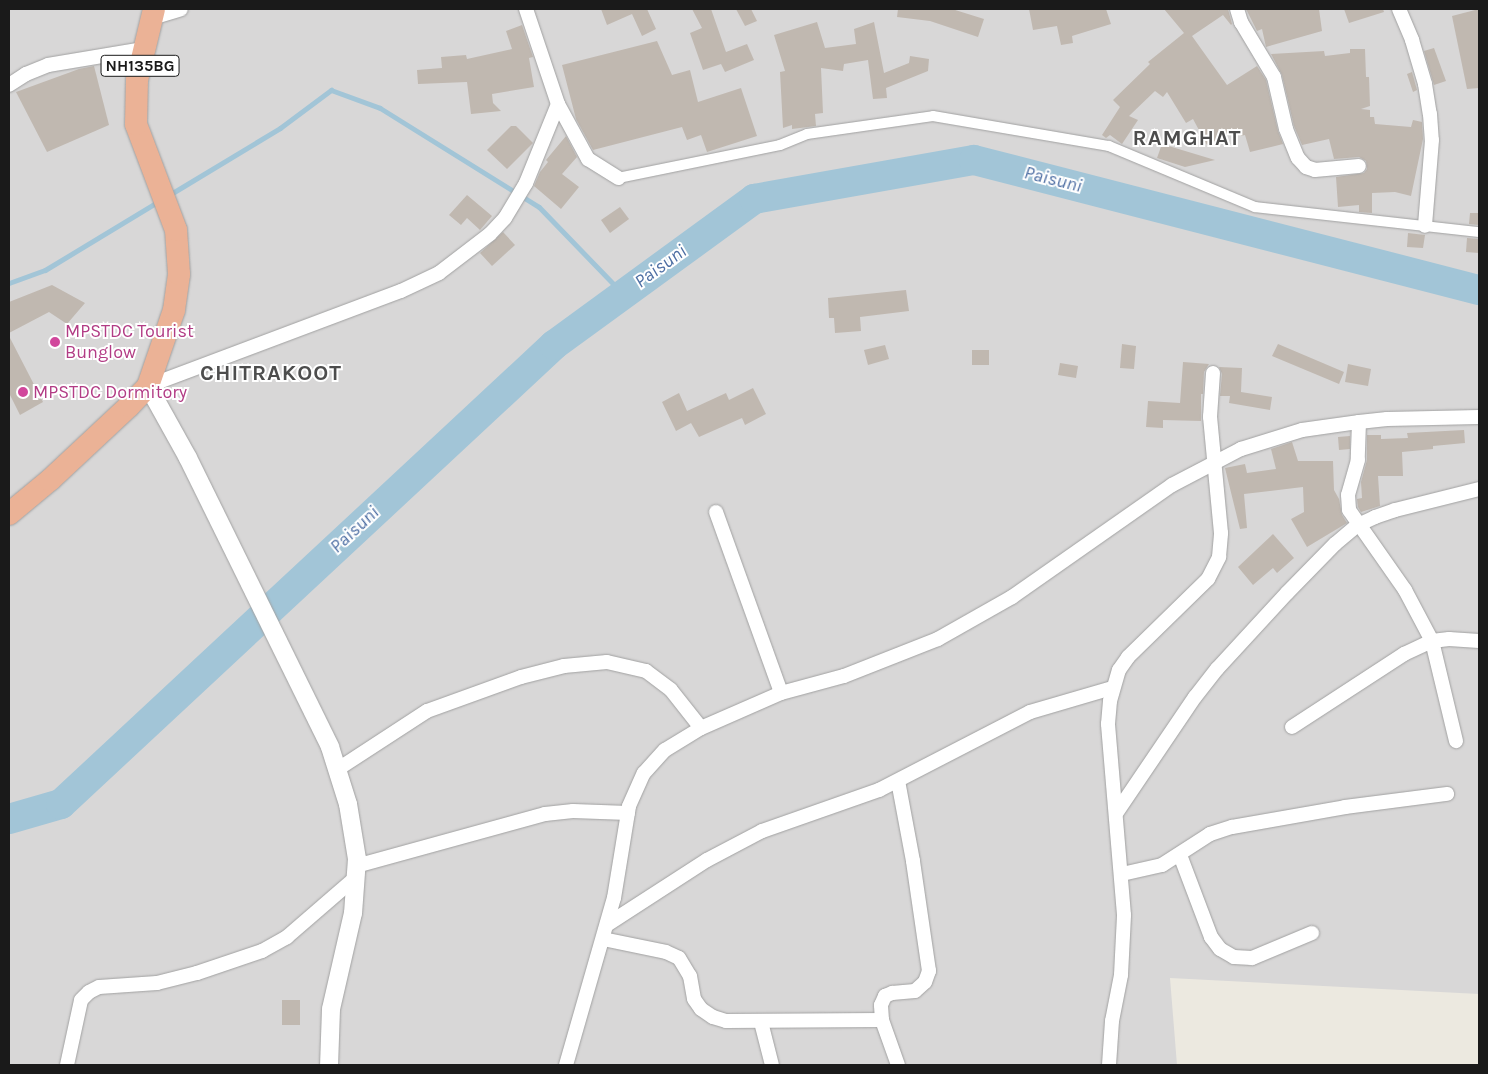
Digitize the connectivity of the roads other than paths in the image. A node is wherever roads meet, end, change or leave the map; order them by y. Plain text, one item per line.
1 (181, 9) edge
2 (526, 9) edge
3 (1237, 9) edge
4 (1399, 9) edge
5 (153, 13) edge
6 (144, 49) junction
7 (9, 85) edge
8 (558, 104) junction
9 (1359, 166) dead end
10 (618, 178) joint
11 (1426, 226) junction
12 (1479, 232) edge
13 (1213, 373) dead end
14 (148, 386) junction
15 (1479, 418) edge
16 (1359, 422) junction
17 (1215, 461) junction
18 (1479, 490) edge
19 (716, 512) dead end
20 (9, 514) edge
21 (1358, 525) junction
22 (1432, 641) junction
23 (1479, 641) edge
24 (1112, 688) junction
25 (782, 693) junction
26 (1292, 727) dead end
27 (701, 728) junction
28 (1456, 741) dead end
29 (338, 769) junction
30 (898, 781) junction
31 (1447, 794) dead end
32 (1117, 812) junction
33 (628, 813) junction
34 (1180, 855) junction
35 (356, 872) junction
36 (1122, 874) junction
37 (608, 924) junction
38 (1312, 933) dead end
39 (603, 939) junction
40 (882, 1020) junction
41 (761, 1022) junction
42 (67, 1065) edge
43 (328, 1065) edge
44 (566, 1065) edge
45 (772, 1065) edge
46 (898, 1065) edge
47 (1109, 1065) edge

1 - 5 street
2 - 8 street
3 - 9 street
4 - 11 street
5 - 6 highway, NH135BG
6 - 7 street
6 - 14 highway, NH135BG
8 - 10 street
8 - 14 street
10 - 11 street
11 - 12 street
13 - 17 street
14 - 20 highway, NH135BG
14 - 29 street
15 - 16 street
16 - 17 street
16 - 21 street
17 - 24 street
17 - 25 street
18 - 21 street
19 - 25 street
21 - 22 street
21 - 32 street
22 - 23 street
22 - 26 street
22 - 28 street
24 - 30 street
24 - 32 street
25 - 27 street
27 - 29 street
27 - 33 street
29 - 35 street
30 - 37 street
30 - 40 street
31 - 34 street
32 - 36 street
33 - 35 street
33 - 37 street
34 - 36 street
34 - 38 street
35 - 42 street
35 - 43 street
36 - 47 street
37 - 39 street
39 - 41 street
39 - 44 street
40 - 41 street
40 - 46 street
41 - 45 street

